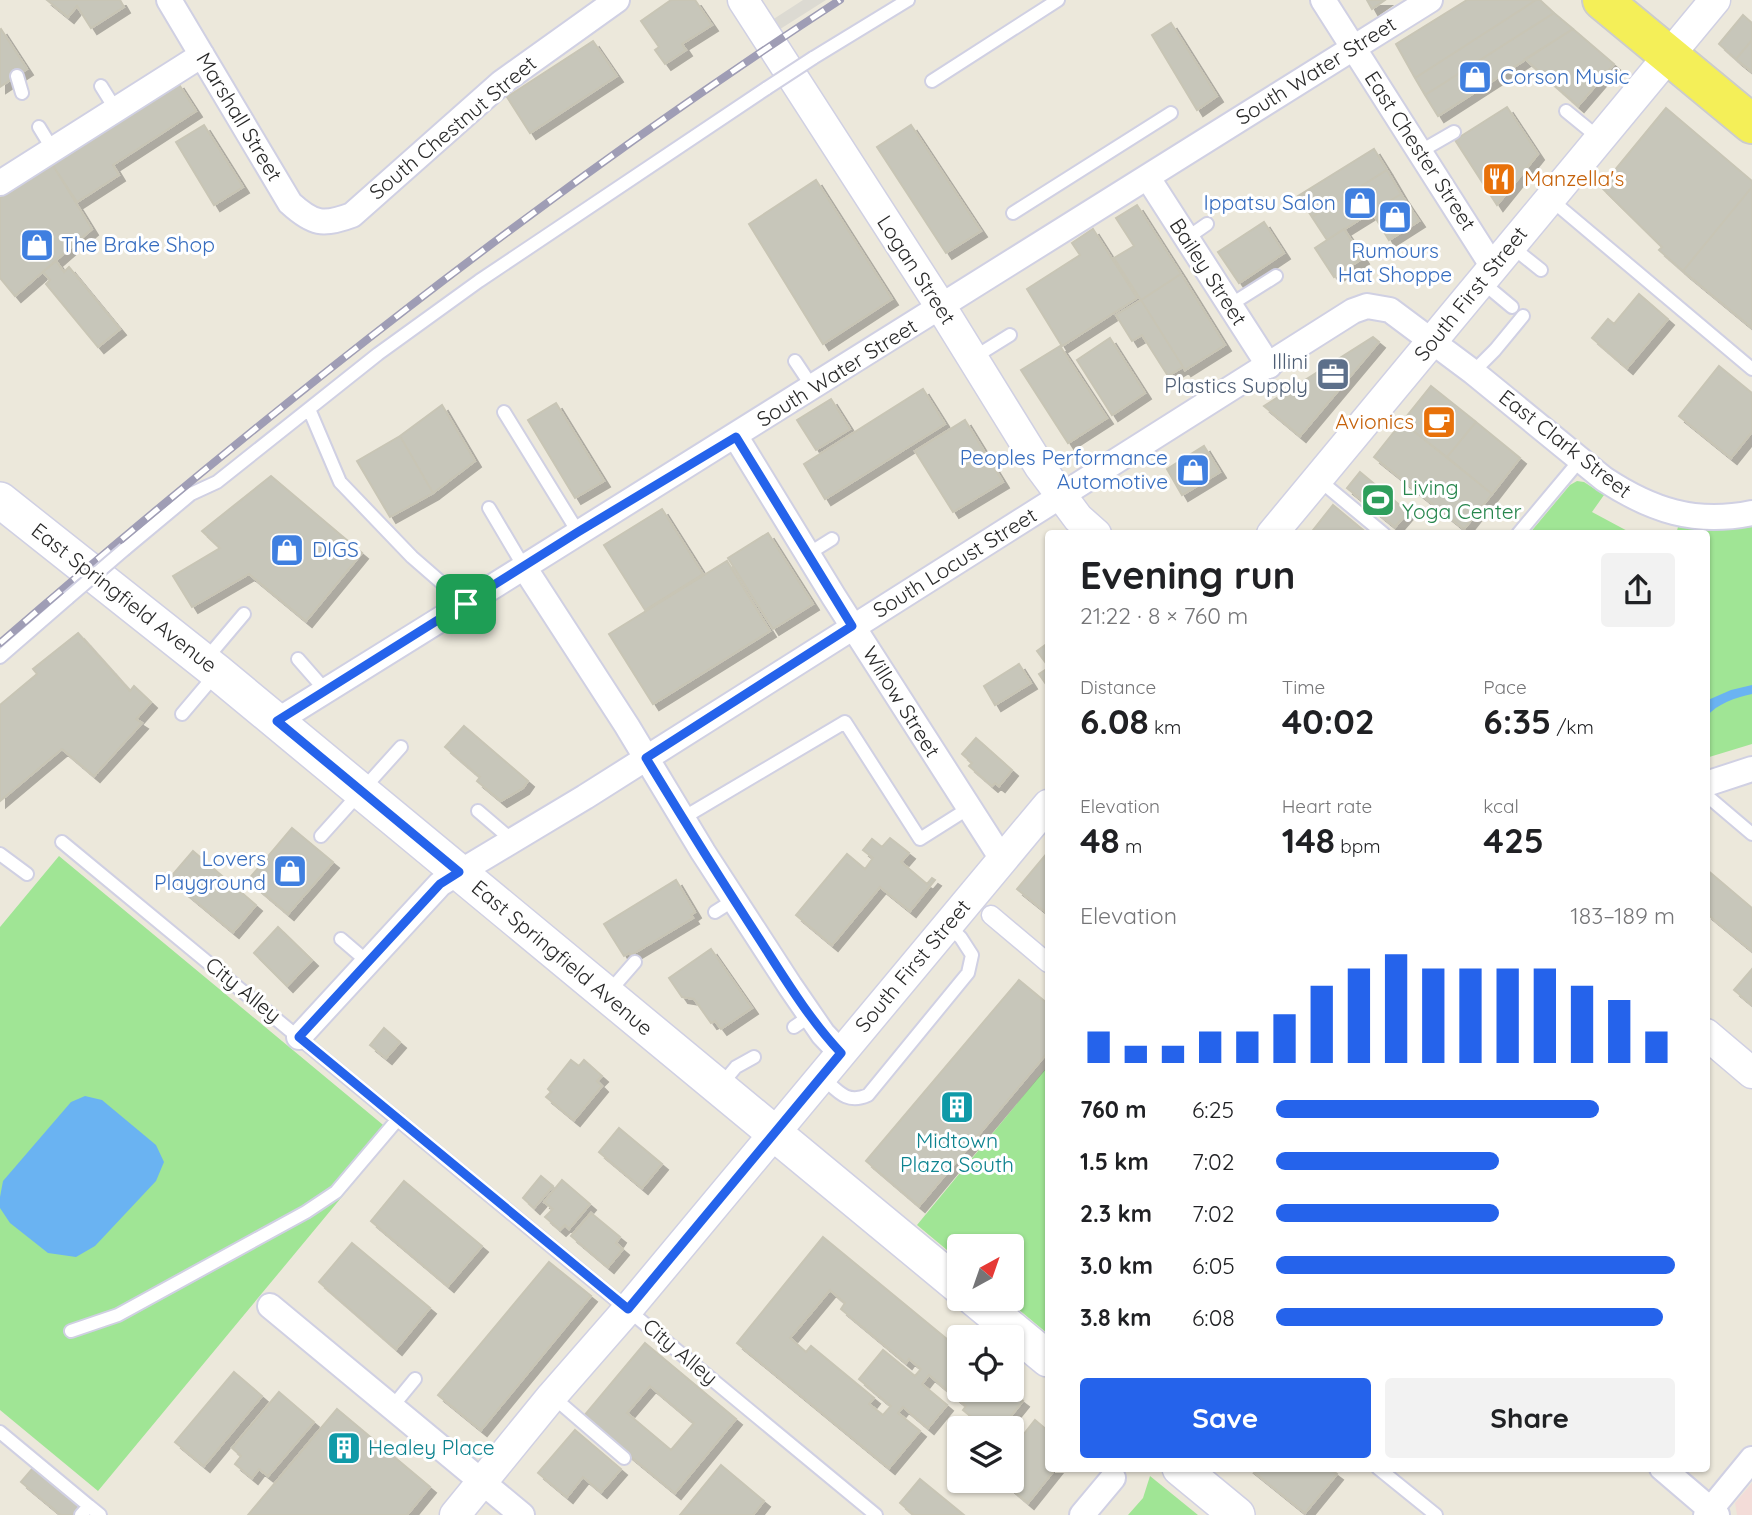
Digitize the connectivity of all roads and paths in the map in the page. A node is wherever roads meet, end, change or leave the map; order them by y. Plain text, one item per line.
1 (169, 0) edge
2 (617, 0) edge
3 (743, 0) edge
4 (908, 0) edge
5 (1058, 0) edge
6 (1323, 0) edge
7 (1430, 0) edge
8 (1602, 0) edge
9 (1715, 0) edge
10 (1354, 47) junction
11 (1669, 54) junction
12 (202, 55) junction
13 (17, 76) dead end
14 (932, 81) dead end
15 (101, 86) dead end
16 (22, 93) dead end
17 (116, 110) junction
18 (1566, 111) dead end
19 (1171, 113) dead end
20 (1752, 124) edge
21 (39, 127) dead end
22 (1454, 132) dead end
23 (1599, 138) junction
24 (53, 150) junction
25 (1421, 151) junction
26 (1148, 178) junction
27 (0, 183) edge
28 (1549, 198) junction
29 (1013, 213) dead end
30 (321, 223) joint
31 (1208, 224) dead end
32 (1187, 238) junction
33 (1495, 265) junction
34 (1541, 270) dead end
35 (1276, 276) dead end
36 (1230, 305) junction
37 (941, 307) junction
38 (1512, 307) dead end
39 (1523, 316) dead end
40 (1010, 335) dead end
41 (1433, 341) junction
42 (973, 358) junction
43 (795, 361) dead end
44 (1269, 366) junction
45 (1752, 369) edge
46 (1473, 372) junction
47 (813, 388) junction
48 (309, 409) junction
49 (504, 412) dead end
50 (736, 437) junction
51 (1580, 460) junction
52 (1318, 480) junction
53 (1062, 497) junction
54 (0, 500) edge
55 (489, 508) dead end
56 (1752, 513) edge
57 (1091, 530) edge
58 (1275, 530) edge
59 (1379, 530) edge
60 (1521, 530) edge
61 (578, 532) junction
62 (832, 539) dead end
63 (808, 554) junction
64 (524, 567) junction
65 (466, 604) junction
66 (244, 614) dead end
67 (852, 626) junction
68 (0, 657) edge
69 (298, 659) dead end
70 (211, 667) junction
71 (326, 691) junction
72 (182, 714) dead end
73 (277, 721) junction
74 (401, 747) dead end
75 (646, 758) junction
76 (1752, 769) edge
77 (1710, 783) edge
78 (361, 792) junction
79 (1710, 799) edge
80 (969, 808) junction
81 (1045, 809) edge
82 (478, 811) dead end
83 (683, 818) junction
84 (1752, 834) edge
85 (321, 836) dead end
86 (513, 841) junction
87 (62, 842) dead end
88 (0, 853) edge
89 (1002, 859) junction
90 (459, 872) junction
91 (26, 874) dead end
92 (991, 915) dead end
93 (948, 925) junction
94 (341, 939) dead end
95 (1045, 960) edge
96 (635, 962) dead end
97 (369, 963) junction
98 (606, 995) junction
99 (299, 1037) junction
100 (1710, 1037) edge
101 (841, 1053) junction
102 (754, 1057) dead end
103 (1752, 1073) edge
104 (821, 1076) junction
105 (718, 1088) junction
106 (398, 1119) junction
107 (773, 1132) junction
108 (947, 1276) edge
109 (270, 1306) dead end
110 (628, 1309) junction
111 (990, 1311) edge
112 (71, 1331) dead end
113 (1045, 1357) edge
114 (415, 1379) dead end
115 (552, 1396) junction
116 (392, 1407) junction
117 (0, 1432) edge
118 (624, 1458) dead end
119 (1752, 1459) edge
120 (1185, 1472) edge
121 (1383, 1472) edge
122 (1666, 1472) edge
123 (1113, 1478) dead end
124 (482, 1481) junction
125 (85, 1511) edge
126 (1711, 1513) edge
127 (100, 1515) edge
128 (455, 1515) edge
129 (522, 1515) edge
130 (876, 1515) edge
131 (1082, 1515) edge
132 (1237, 1515) edge
133 (1436, 1515) edge

1 - 12 street, Marshall Street
2 - 30 street, South Chestnut Street
3 - 37 street, Logan Street
4 - 48 lane, bridge
5 - 14 lane
6 - 10 street, East Chester Street
7 - 10 street, South Water Street
8 - 11 main road
9 - 11 street, South First Street
10 - 25 street, East Chester Street
10 - 26 street, South Water Street
11 - 20 main road
11 - 23 street, South First Street
12 - 17 street
12 - 30 street, Marshall Street
13 - 16 lane
15 - 17 lane
17 - 24 street
18 - 23 lane
19 - 29 lane
21 - 24 lane
22 - 25 lane
23 - 28 street, South First Street
24 - 27 street
25 - 33 street, East Chester Street
26 - 32 street, Bailey Street
26 - 37 street, South Water Street
28 - 33 street, South First Street
28 - 45 lane
31 - 32 lane
32 - 36 street, Bailey Street
33 - 34 lane
33 - 38 lane
33 - 41 street, South First Street
35 - 36 lane
36 - 44 street, Bailey Street
37 - 42 street, Logan Street
37 - 47 street, South Water Street
39 - 46 lane
40 - 42 lane
41 - 44 street, South Locust Street
41 - 46 street, East Clark Street
41 - 52 street, South First Street
42 - 53 street, Logan Street
43 - 47 lane
44 - 53 street, South Locust Street
46 - 51 street, East Clark Street
47 - 50 street, South Water Street
48 - 65 lane
48 - 68 lane, bridge
49 - 61 lane
50 - 61 street, South Water Street
50 - 63 street, Willow Street
51 - 56 street, East Clark Street
51 - 60 lane
52 - 58 street, South First Street
52 - 59 lane
53 - 57 street, Logan Street
53 - 67 street, South Locust Street
54 - 70 main road, East Springfield Avenue
55 - 64 lane
61 - 64 street, South Water Street
62 - 63 lane
63 - 67 street, Willow Street
64 - 65 street, South Water Street
64 - 75 street
65 - 71 street, South Water Street
66 - 70 lane
67 - 75 street, South Locust Street
67 - 80 street, Willow Street
69 - 71 lane
70 - 72 lane
70 - 73 main road, East Springfield Avenue
71 - 73 street, South Water Street
73 - 78 main road, East Springfield Avenue
74 - 78 lane
75 - 83 street
75 - 86 street, South Locust Street
76 - 77 street
78 - 85 lane
78 - 90 main road, East Springfield Avenue
79 - 84 lane
80 - 83 lane
80 - 89 street, Willow Street
81 - 89 street, South First Street
82 - 86 lane
83 - 101 street
86 - 90 street, South Locust Street
87 - 99 lane, City Alley
88 - 91 lane
89 - 93 street, South First Street
90 - 97 street, South Locust Street
90 - 98 main road, East Springfield Avenue
92 - 95 street
93 - 101 street, South First Street
93 - 104 lane
94 - 97 lane
96 - 98 lane
97 - 99 street, South Locust Street
98 - 105 main road, East Springfield Avenue
99 - 106 lane, City Alley
100 - 103 street
101 - 104 street, South First Street
102 - 105 lane
104 - 107 street, South First Street
105 - 107 main road, East Springfield Avenue
106 - 110 lane, City Alley
106 - 112 lane
107 - 108 main road, East Springfield Avenue
107 - 110 street, South First Street
109 - 116 street
110 - 115 street, South First Street
110 - 130 lane, City Alley
111 - 113 main road
114 - 116 lane
115 - 118 lane
115 - 124 street, South First Street
116 - 124 street
117 - 125 lane
119 - 126 street
120 - 132 main road
121 - 133 lane
122 - 126 street
123 - 131 street
124 - 128 street, South First Street
124 - 129 street
125 - 127 lane

